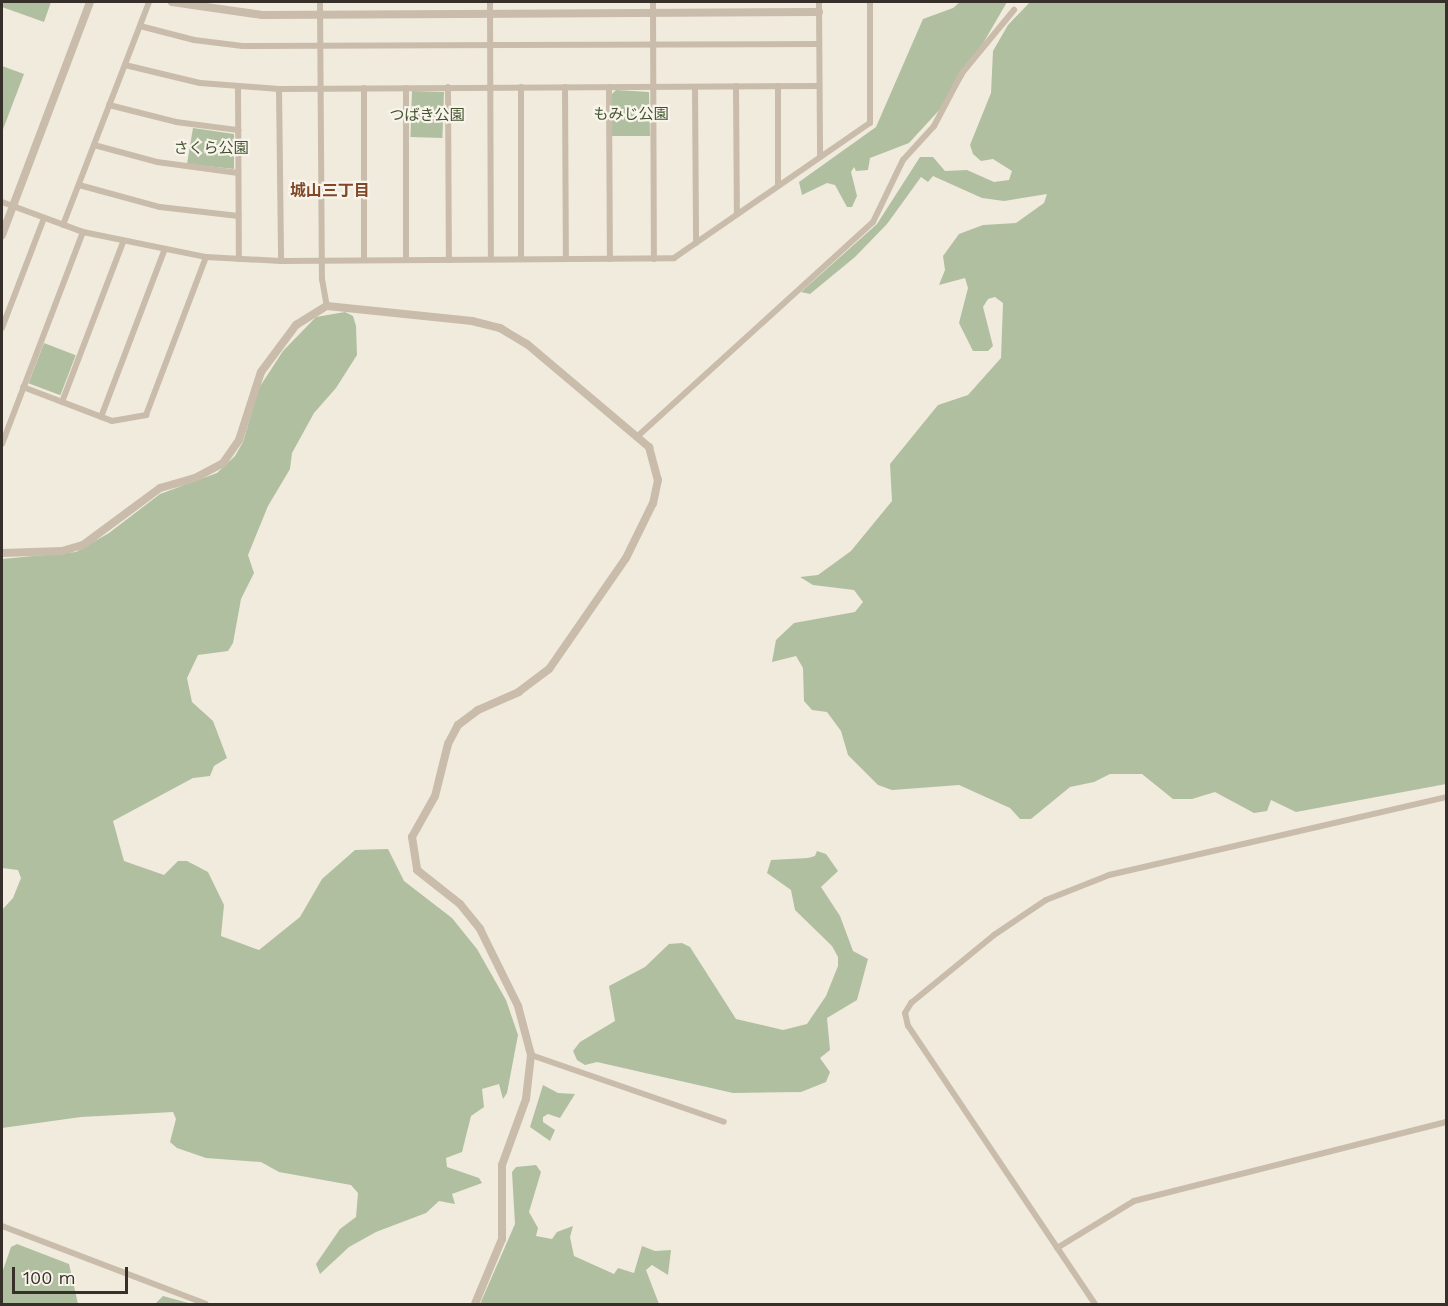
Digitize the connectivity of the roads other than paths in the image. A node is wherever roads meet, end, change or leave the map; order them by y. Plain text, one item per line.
1 (90, 2) edge
2 (149, 2) edge
3 (172, 2) edge
4 (320, 2) edge
5 (490, 2) edge
6 (653, 2) edge
7 (819, 2) edge
8 (870, 2) edge
9 (1014, 10) dead end
10 (819, 12) junction
11 (653, 13) junction
12 (490, 14) junction
13 (321, 15) junction
14 (140, 26) junction
15 (819, 44) junction
16 (653, 45) junction
17 (320, 47) junction
18 (490, 48) junction
19 (125, 65) junction
20 (736, 86) junction
21 (778, 86) junction
22 (819, 86) junction
23 (238, 87) junction
24 (448, 87) junction
25 (490, 87) junction
26 (521, 87) junction
27 (565, 87) junction
28 (609, 87) junction
29 (653, 87) junction
30 (695, 87) junction
31 (321, 88) junction
32 (364, 88) junction
33 (406, 88) junction
34 (279, 89) junction
35 (110, 105) junction
36 (238, 130) junction
37 (94, 145) junction
38 (820, 157) junction
39 (238, 173) junction
40 (79, 185) junction
41 (778, 185) junction
42 (2, 202) edge
43 (12, 206) junction
44 (737, 214) junction
45 (238, 216) junction
46 (44, 218) junction
47 (63, 225) junction
48 (82, 232) junction
49 (2, 235) edge
50 (123, 242) junction
51 (696, 243) junction
52 (164, 251) junction
53 (206, 257) junction
54 (491, 259) junction
55 (521, 259) junction
56 (566, 259) junction
57 (610, 259) junction
58 (654, 259) junction
59 (239, 260) junction
60 (322, 260) junction
61 (364, 260) junction
62 (406, 260) junction
63 (449, 260) junction
64 (281, 261) junction
65 (327, 306) junction
66 (2, 328) edge
67 (23, 387) junction
68 (62, 402) junction
69 (101, 417) junction
70 (639, 435) junction
71 (2, 444) edge
72 (2, 553) edge
73 (1446, 797) edge
74 (531, 1055) junction
75 (724, 1122) dead end
76 (1446, 1122) edge
77 (2, 1226) edge
78 (1058, 1248) junction
79 (206, 1305) edge
80 (475, 1305) edge
81 (1095, 1305) edge

1 - 43 street
2 - 14 street
3 - 13 street
4 - 13 street
5 - 12 street
6 - 11 street
7 - 10 street
8 - 38 street
9 - 70 street
10 - 11 street
10 - 15 street
11 - 12 street
11 - 16 street
12 - 13 street
12 - 18 street
13 - 17 street
14 - 17 street
14 - 19 street
15 - 16 street
15 - 22 street
16 - 18 street
16 - 29 street
17 - 18 street
17 - 31 street
18 - 25 street
19 - 23 street
19 - 35 street
20 - 21 street
20 - 30 street
20 - 44 street
21 - 22 street
21 - 41 street
22 - 38 street
23 - 34 street
23 - 36 street
24 - 25 street
24 - 33 street
24 - 63 street
25 - 26 street
25 - 54 street
26 - 27 street
26 - 55 street
27 - 28 street
27 - 56 street
28 - 29 street
28 - 57 street
29 - 30 street
29 - 58 street
30 - 51 street
31 - 32 street
31 - 34 street
31 - 60 street
32 - 33 street
32 - 61 street
33 - 62 street
34 - 64 street
35 - 36 street
35 - 37 street
36 - 39 street
37 - 39 street
37 - 40 street
38 - 41 street
39 - 45 street
40 - 45 street
40 - 47 street
41 - 44 street
42 - 43 street
43 - 46 street
43 - 49 street
44 - 51 street
45 - 59 street
46 - 47 street
46 - 66 street
47 - 48 street
48 - 50 street
48 - 67 street
50 - 52 street
50 - 68 street
51 - 58 street
52 - 53 street
52 - 69 street
53 - 59 street
53 - 69 street
54 - 55 street
54 - 63 street
55 - 56 street
56 - 57 street
57 - 58 street
59 - 64 street
60 - 61 street
60 - 64 street
60 - 65 street
61 - 62 street
62 - 63 street
65 - 70 street
65 - 72 street
67 - 68 street
67 - 71 street
68 - 69 street
70 - 74 street
73 - 78 street
74 - 75 street
74 - 80 street
76 - 78 street
77 - 79 street
78 - 81 street

